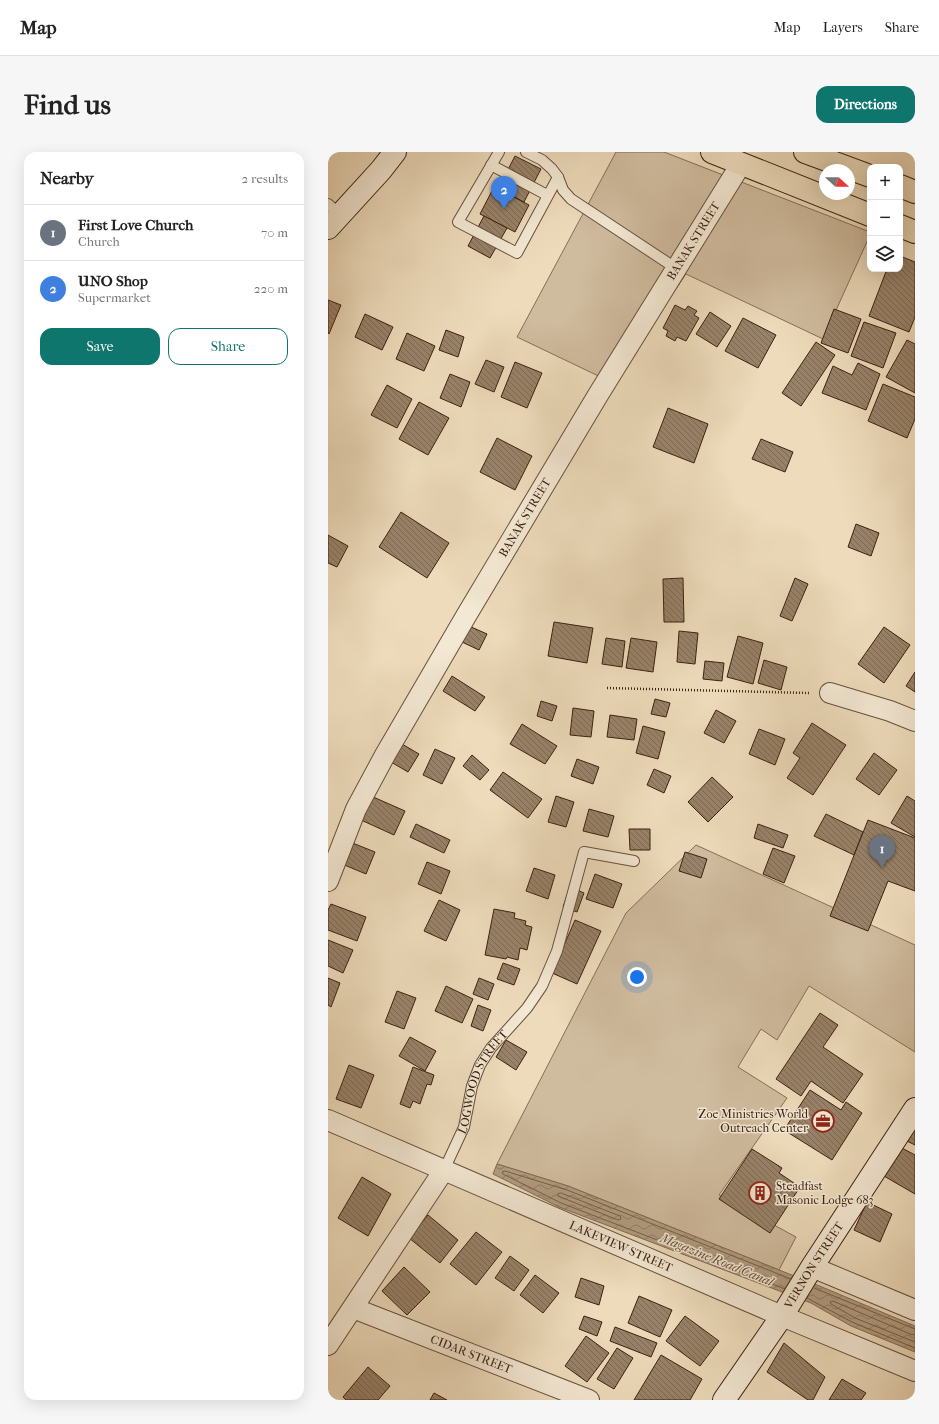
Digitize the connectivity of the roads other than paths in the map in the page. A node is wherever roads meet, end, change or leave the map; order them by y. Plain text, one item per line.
1 (395, 152) edge
2 (499, 152) edge
3 (526, 152) edge
4 (712, 152) edge
5 (805, 152) edge
6 (741, 164) junction
7 (491, 165) junction
8 (867, 175) edge
9 (558, 177) junction
10 (903, 187) edge
11 (915, 192) edge
12 (548, 195) junction
13 (867, 214) edge
14 (332, 216) edge
15 (903, 227) edge
16 (915, 232) edge
17 (676, 269) junction
18 (830, 694) road end
19 (915, 721) edge
20 (634, 860) dead end
21 (328, 881) edge
22 (915, 1109) edge
23 (328, 1120) edge
24 (444, 1170) junction
25 (809, 1272) junction
26 (353, 1308) junction
27 (787, 1309) junction
28 (915, 1310) edge
29 (334, 1326) edge
30 (328, 1345) edge
31 (915, 1370) edge
32 (589, 1400) edge
33 (724, 1400) edge

1 - 14 main road
2 - 7 lane
3 - 9 lane
4 - 6 main road
5 - 8 main road
6 - 13 main road
6 - 17 street, BANAK STREET
7 - 12 lane
7 - 12 lane
9 - 12 lane
9 - 17 lane
10 - 11 main road
15 - 16 main road
17 - 21 street, BANAK STREET
18 - 19 street
20 - 24 lane, LOGWOOD STREET
22 - 25 main road, VERNON STREET
23 - 24 street, LAKEVIEW STREET
24 - 26 street, LOGWOOD STREET
24 - 27 street, LAKEVIEW STREET
25 - 27 main road, VERNON STREET
25 - 28 street
26 - 29 street, LOGWOOD STREET
26 - 32 street, CIDAR STREET
27 - 31 street, LAKEVIEW STREET
27 - 33 main road, VERNON STREET
29 - 30 street, LOGWOOD STREET

